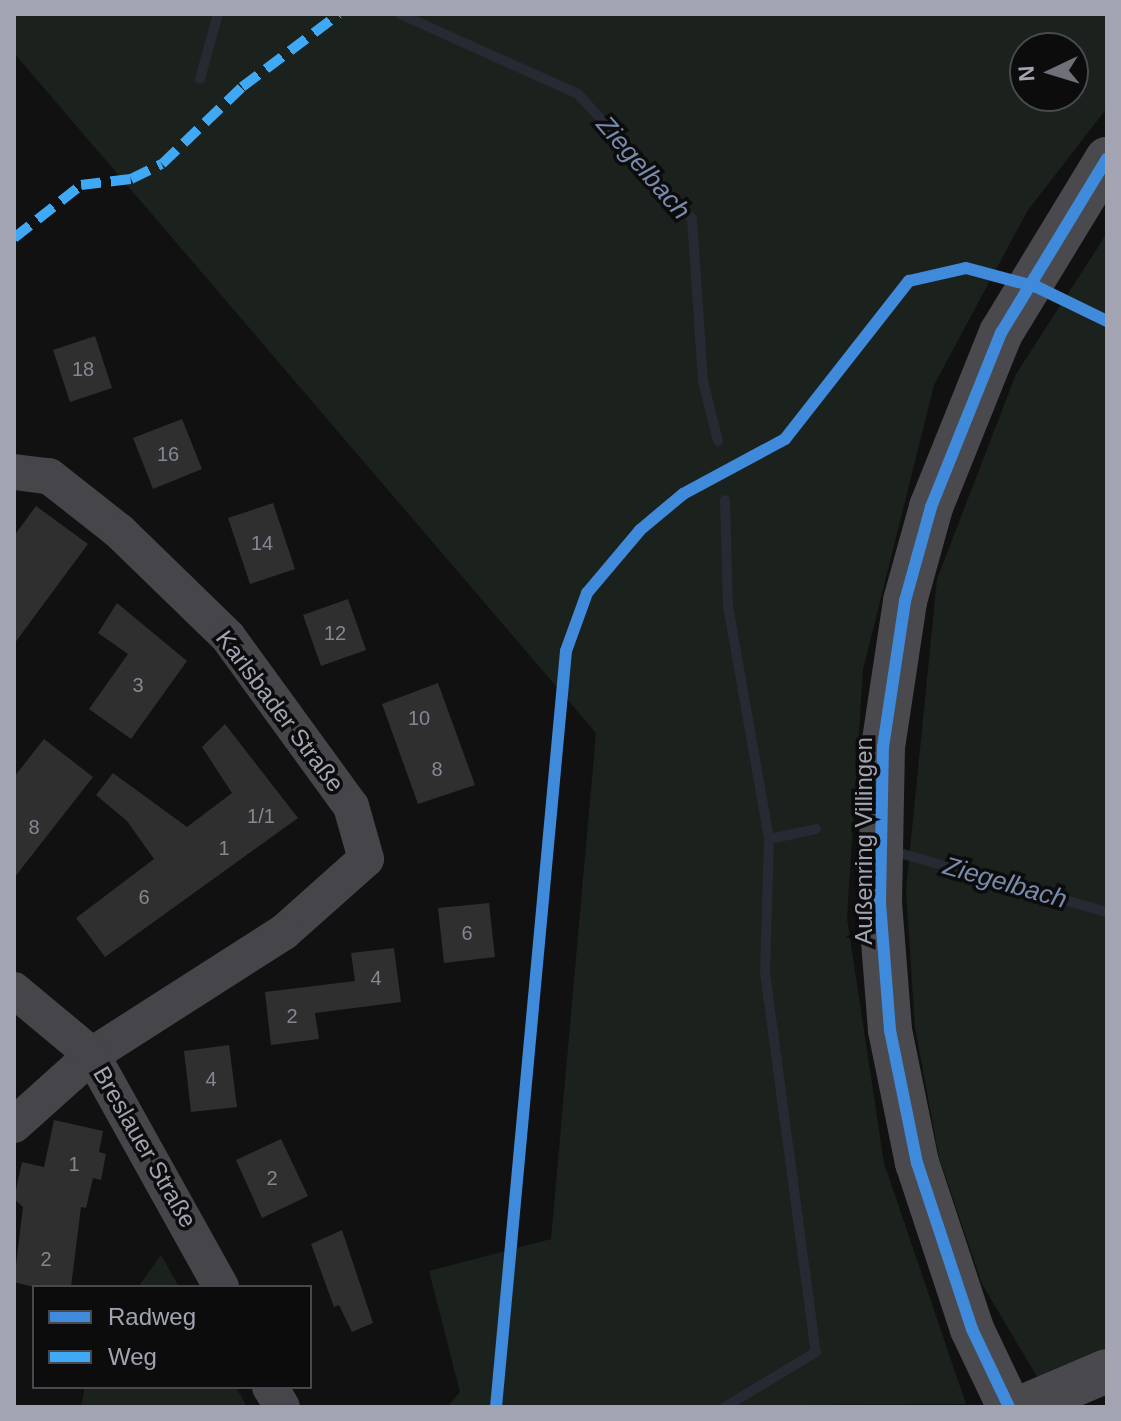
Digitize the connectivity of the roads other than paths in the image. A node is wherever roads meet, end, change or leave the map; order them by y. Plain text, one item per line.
1 (1107, 159) edge
2 (14, 471) edge
3 (14, 990) edge
4 (92, 1055) junction
5 (14, 1125) edge
6 (220, 1285) edge
7 (1107, 1371) edge
8 (269, 1389) edge
9 (282, 1407) edge
10 (1009, 1407) edge
11 (1022, 1407) edge

1 - 10 street, Außenring Villingen
2 - 4 street, Karlsbader Straße
3 - 4 street, Breslauer Straße
4 - 5 street
4 - 6 street, Breslauer Straße
7 - 11 street
8 - 9 street

